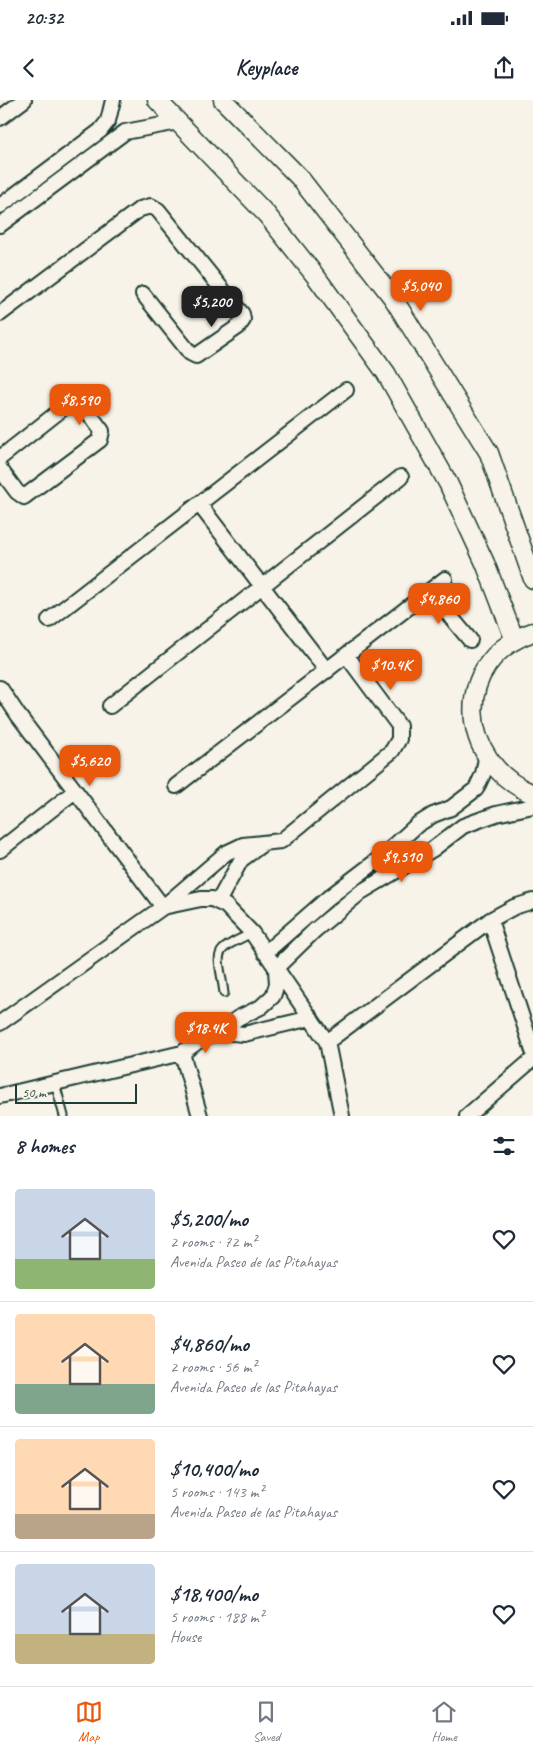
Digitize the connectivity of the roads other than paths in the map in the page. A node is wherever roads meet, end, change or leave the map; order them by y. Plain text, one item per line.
1 (24, 100) edge
2 (113, 100) edge
3 (157, 100) edge
4 (223, 100) edge
5 (0, 118) edge
6 (178, 122) junction
7 (0, 206) edge
8 (0, 226) edge
9 (143, 294) dead end
10 (0, 314) edge
11 (346, 390) dead end
12 (0, 458) edge
13 (0, 469) edge
14 (402, 477) dead end
15 (199, 504) junction
16 (445, 579) dead end
17 (533, 579) edge
18 (262, 587) junction
19 (430, 592) junction
20 (49, 620) dead end
21 (533, 632) edge
22 (514, 638) junction
23 (470, 640) dead end
24 (347, 656) junction
25 (327, 671) junction
26 (0, 688) edge
27 (110, 706) dead end
28 (486, 758) junction
29 (176, 786) dead end
30 (75, 791) junction
31 (533, 794) edge
32 (533, 806) edge
33 (451, 808) junction
34 (463, 826) junction
35 (261, 845) junction
36 (0, 850) edge
37 (533, 901) edge
38 (218, 902) junction
39 (163, 907) junction
40 (490, 920) junction
41 (252, 933) junction
42 (265, 953) junction
43 (276, 968) junction
44 (224, 993) dead end
45 (311, 1018) junction
46 (0, 1022) edge
47 (220, 1032) junction
48 (327, 1042) junction
49 (533, 1051) edge
50 (182, 1053) junction
51 (533, 1059) edge
52 (55, 1083) junction
53 (0, 1096) edge
54 (64, 1116) edge
55 (200, 1116) edge
56 (342, 1116) edge
57 (467, 1116) edge

1 - 5 street
2 - 7 street
3 - 6 street
4 - 17 street
6 - 8 street
6 - 22 street
9 - 10 street
11 - 15 street
12 - 13 street
14 - 18 street
15 - 18 street
15 - 20 street
16 - 19 street
18 - 25 street
18 - 27 street
19 - 23 street
19 - 24 street
21 - 22 street
22 - 28 street
24 - 25 street
24 - 35 street
25 - 29 street
26 - 30 street
28 - 31 street
28 - 33 street
30 - 36 street
30 - 39 street
32 - 34 street
33 - 34 street
33 - 42 street
34 - 43 street
35 - 38 street
35 - 39 street
37 - 40 street
38 - 39 street
38 - 41 street
39 - 46 street
40 - 48 street
40 - 49 street
41 - 42 street
41 - 44 lane
42 - 43 street
43 - 45 street
43 - 47 street
45 - 47 street
45 - 48 street
47 - 50 street
48 - 56 street
50 - 52 street
50 - 55 street
51 - 57 street
52 - 53 street
52 - 54 lane

